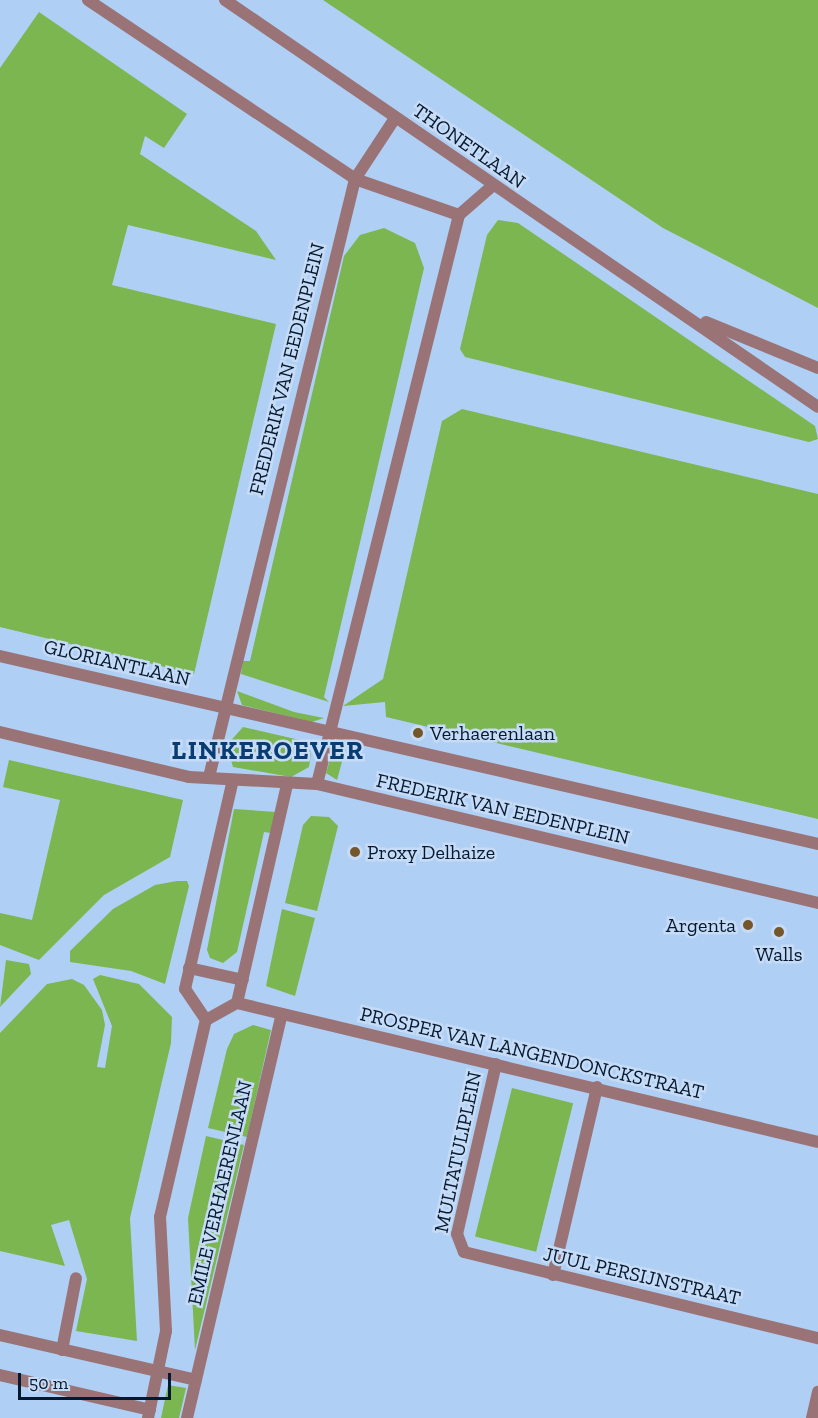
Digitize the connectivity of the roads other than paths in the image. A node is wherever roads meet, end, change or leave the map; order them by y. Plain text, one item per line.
1 (88, 0) edge
2 (225, 0) edge
3 (395, 118) junction
4 (356, 179) junction
5 (491, 187) junction
6 (459, 215) junction
7 (695, 318) junction
8 (818, 369) edge
9 (818, 407) edge
10 (0, 656) edge
11 (225, 709) junction
12 (0, 732) edge
13 (329, 734) junction
14 (209, 777) junction
15 (232, 780) junction
16 (317, 784) junction
17 (287, 785) junction
18 (818, 844) edge
19 (818, 903) edge
20 (189, 968) junction
21 (243, 980) junction
22 (237, 1003) junction
23 (282, 1014) junction
24 (206, 1020) junction
25 (496, 1064) junction
26 (597, 1088) junction
27 (818, 1142) edge
28 (459, 1248) joint
29 (553, 1275) junction
30 (76, 1278) dead end
31 (0, 1335) edge
32 (818, 1338) edge
33 (62, 1350) junction
34 (159, 1372) junction
35 (0, 1375) edge
36 (196, 1380) junction
37 (818, 1392) edge
38 (149, 1414) edge
39 (187, 1418) edge
40 (812, 1418) edge

1 - 4 street
2 - 3 street, THONETLAAN
3 - 4 street, FREDERIK VAN EEDENPLEIN
3 - 5 street, THONETLAAN
4 - 6 street
4 - 11 street, FREDERIK VAN EEDENPLEIN
5 - 6 street
5 - 7 street, THONETLAAN
6 - 13 street
7 - 8 street, THONETLAAN
7 - 9 street, THONETLAAN
10 - 11 street, GLORIANTLAAN
11 - 13 street, FREDERIK VAN EEDENPLEIN
11 - 14 street, FREDERIK VAN EEDENPLEIN
12 - 14 street
13 - 16 street
13 - 18 street, FREDERIK VAN EEDENPLEIN
14 - 15 street, FREDERIK VAN EEDENPLEIN
15 - 17 street, FREDERIK VAN EEDENPLEIN
15 - 20 street
16 - 17 street, FREDERIK VAN EEDENPLEIN
16 - 19 street, FREDERIK VAN EEDENPLEIN
17 - 21 street
20 - 21 street
20 - 24 street
21 - 22 street
22 - 23 street, PROSPER VAN LANGENDONCKSTRAAT
22 - 24 street
23 - 25 street, PROSPER VAN LANGENDONCKSTRAAT
23 - 36 street, EMILE VERHAERENLAAN
24 - 34 street, EMILE VERHAERENLAAN
25 - 26 street, PROSPER VAN LANGENDONCKSTRAAT
25 - 28 street, MULTATULIPLEIN
26 - 27 street, PROSPER VAN LANGENDONCKSTRAAT
26 - 29 street
28 - 29 street, JUUL PERSIJNSTRAAT
29 - 32 street, JUUL PERSIJNSTRAAT
30 - 33 street
31 - 33 street
33 - 34 street
34 - 36 street
34 - 38 street, EMILE VERHAERENLAAN
35 - 38 street
36 - 39 street, EMILE VERHAERENLAAN
37 - 40 street

